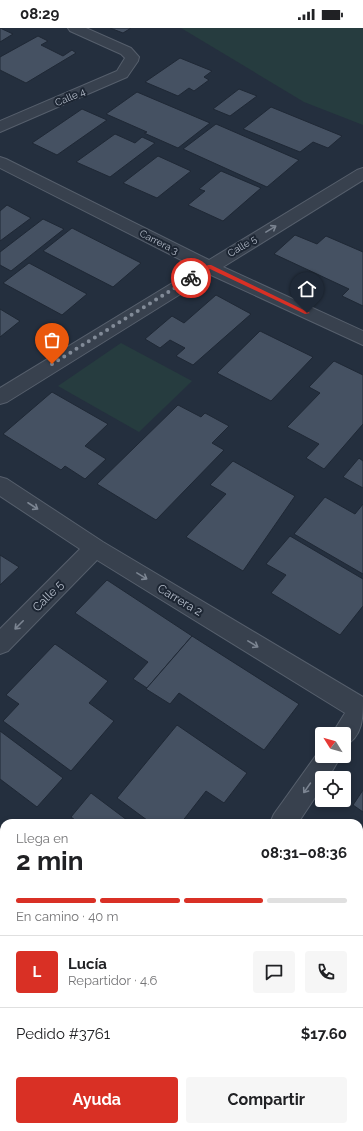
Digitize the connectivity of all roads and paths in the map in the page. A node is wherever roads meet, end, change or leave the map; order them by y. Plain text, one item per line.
1 (75, 28) edge
2 (0, 127) edge
3 (0, 162) edge
4 (363, 173) edge
5 (209, 267) junction
6 (363, 339) edge
7 (0, 397) edge
8 (0, 485) edge
9 (96, 548) junction
10 (0, 644) edge
11 (362, 710) edge
12 (350, 727) edge
13 (324, 763) edge
14 (286, 819) edge

1 - 2 street, Calle 4
3 - 5 street, Carrera 3
5 -> 4 street, Calle 5
5 - 6 street, Carrera 3
5 - 7 street, Calle 5
8 -> 9 street, Carrera 2
9 -> 10 street, Calle 5
9 -> 11 street, Carrera 2
11 - 12 street
13 -> 14 street

